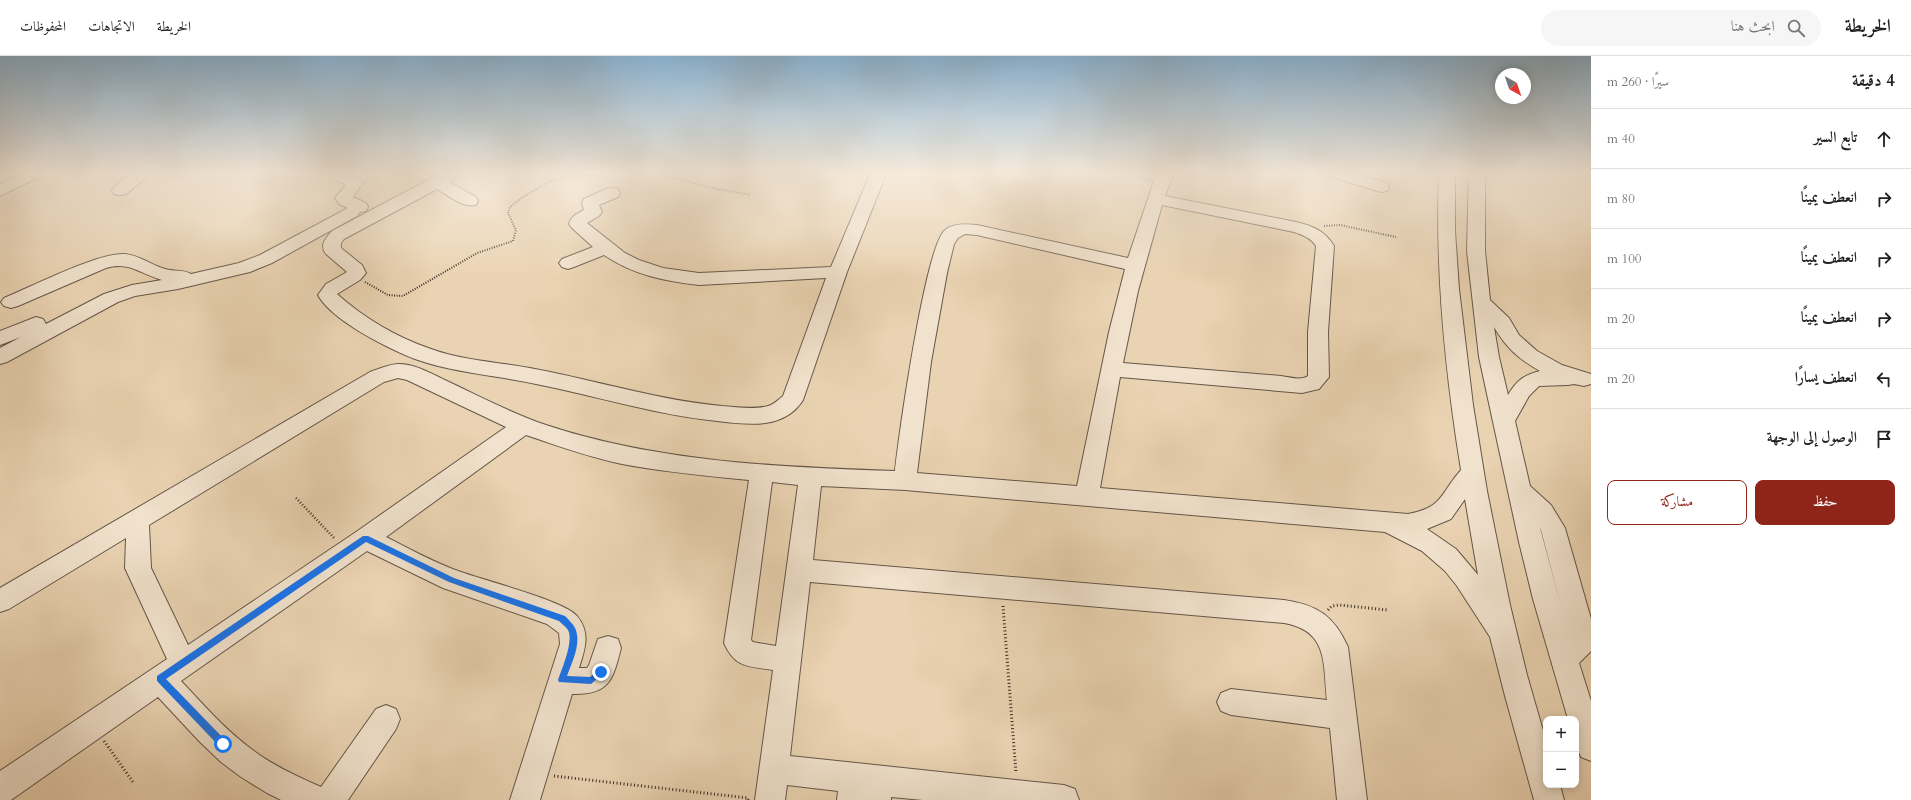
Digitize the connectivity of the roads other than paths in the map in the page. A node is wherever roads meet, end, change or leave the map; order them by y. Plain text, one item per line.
1 (1476, 206) edge
2 (360, 207) edge
3 (382, 207) edge
4 (591, 207) edge
5 (865, 207) edge
6 (1154, 207) edge
7 (1195, 207) edge
8 (1447, 207) edge
9 (1283, 224) junction
10 (605, 248) junction
11 (1324, 253) junction
12 (568, 263) dead end
13 (1136, 266) junction
14 (838, 272) junction
15 (197, 279) junction
16 (11, 302) dead end
17 (1481, 302) junction
18 (101, 303) junction
19 (0, 338) edge
20 (0, 357) edge
21 (1111, 369) junction
22 (1588, 379) edge
23 (1503, 422) junction
24 (523, 426) junction
25 (762, 472) junction
26 (1472, 473) junction
27 (811, 477) junction
28 (905, 481) junction
29 (1087, 497) junction
30 (136, 520) junction
31 (1390, 524) junction
32 (356, 545) junction
33 (800, 570) junction
34 (0, 601) edge
35 (1261, 610) junction
36 (1504, 634) junction
37 (608, 648) dead end
38 (788, 660) junction
39 (183, 663) junction
40 (1336, 666) junction
41 (160, 678) junction
42 (562, 680) junction
43 (1231, 702) dead end
44 (1342, 716) junction
45 (386, 719) dead end
46 (1591, 747) edge
47 (774, 769) junction
48 (0, 789) edge
49 (864, 790) edge
50 (285, 794) edge
51 (315, 800) edge
52 (330, 800) edge
53 (525, 800) edge
54 (770, 800) edge
55 (1064, 800) edge
56 (1352, 800) edge
57 (1549, 800) edge

1 - 17 street
2 - 15 street
3 - 14 street
4 - 10 street
5 - 14 street
6 - 13 street
7 - 9 street
8 - 26 street
9 - 11 street
9 - 11 street
10 - 12 street
10 - 14 street
11 - 21 street
13 - 21 street
13 - 28 street
15 - 16 street
15 - 18 street
17 - 22 street
17 - 23 street
18 - 19 street
18 - 20 street
21 - 29 street
22 - 23 street
23 - 46 street
24 - 25 street
24 - 30 street
24 - 32 street
25 - 27 street
25 - 38 street
26 - 31 street
26 - 36 street
27 - 28 street
27 - 33 street
28 - 29 street
29 - 31 street
30 - 34 street
30 - 39 street
31 - 36 street
32 - 39 street
32 - 42 street
33 - 35 street
33 - 38 street
35 - 40 street
35 - 40 street
36 - 57 street
37 - 42 street
38 - 47 street
39 - 41 street
40 - 44 street
41 - 48 street
41 - 50 street
42 - 53 street
43 - 44 street
44 - 56 street
45 - 52 street
47 - 49 street
47 - 54 street
49 - 55 street
50 - 51 street

